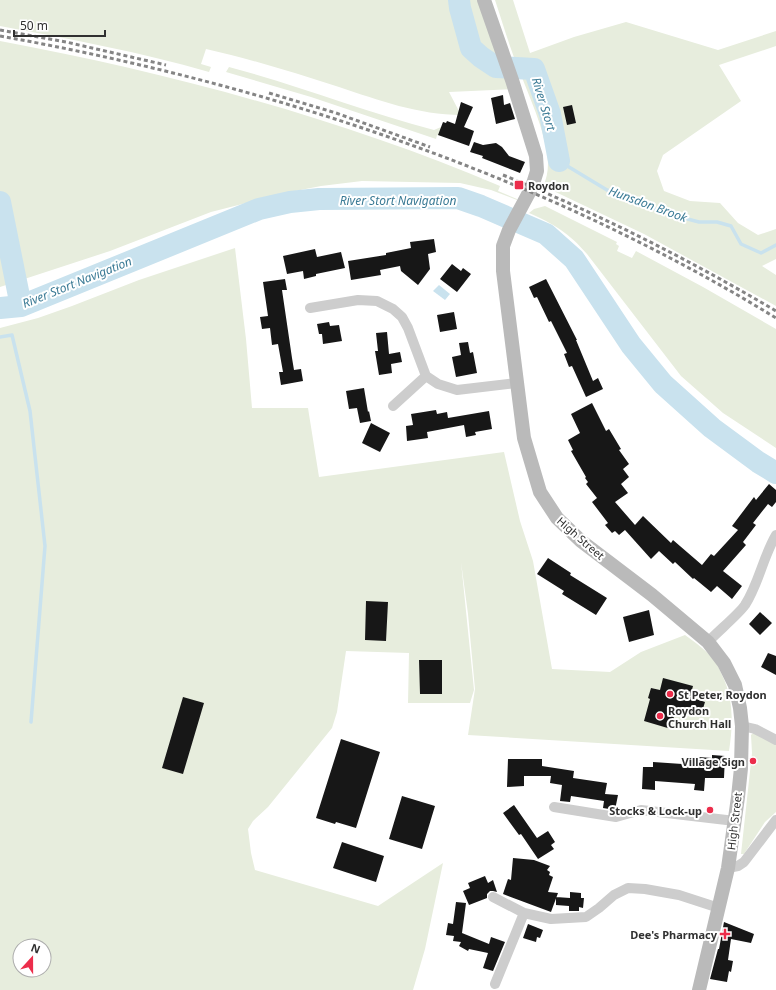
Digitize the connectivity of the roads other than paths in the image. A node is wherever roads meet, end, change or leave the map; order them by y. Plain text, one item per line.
1 (484, 0) edge
2 (310, 308) dead end
3 (426, 376) junction
4 (516, 383) junction
5 (393, 406) dead end
6 (776, 535) edge
7 (708, 642) junction
8 (742, 726) junction
9 (776, 740) edge
10 (554, 807) dead end
11 (776, 820) edge
12 (734, 821) junction
13 (728, 868) junction
14 (493, 898) dead end
15 (719, 908) junction
16 (524, 913) junction
17 (495, 984) dead end
18 (699, 990) edge

1 - 4 main road, High Street
2 - 3 street
3 - 4 street
3 - 5 street
4 - 7 main road, High Street
6 - 7 street
7 - 8 main road, High Street
8 - 9 street
8 - 12 main road, High Street
10 - 12 street
11 - 13 street, High Street
12 - 13 main road, High Street
13 - 15 main road, High Street
14 - 16 street
15 - 16 street
15 - 18 main road, High Street
16 - 17 street

